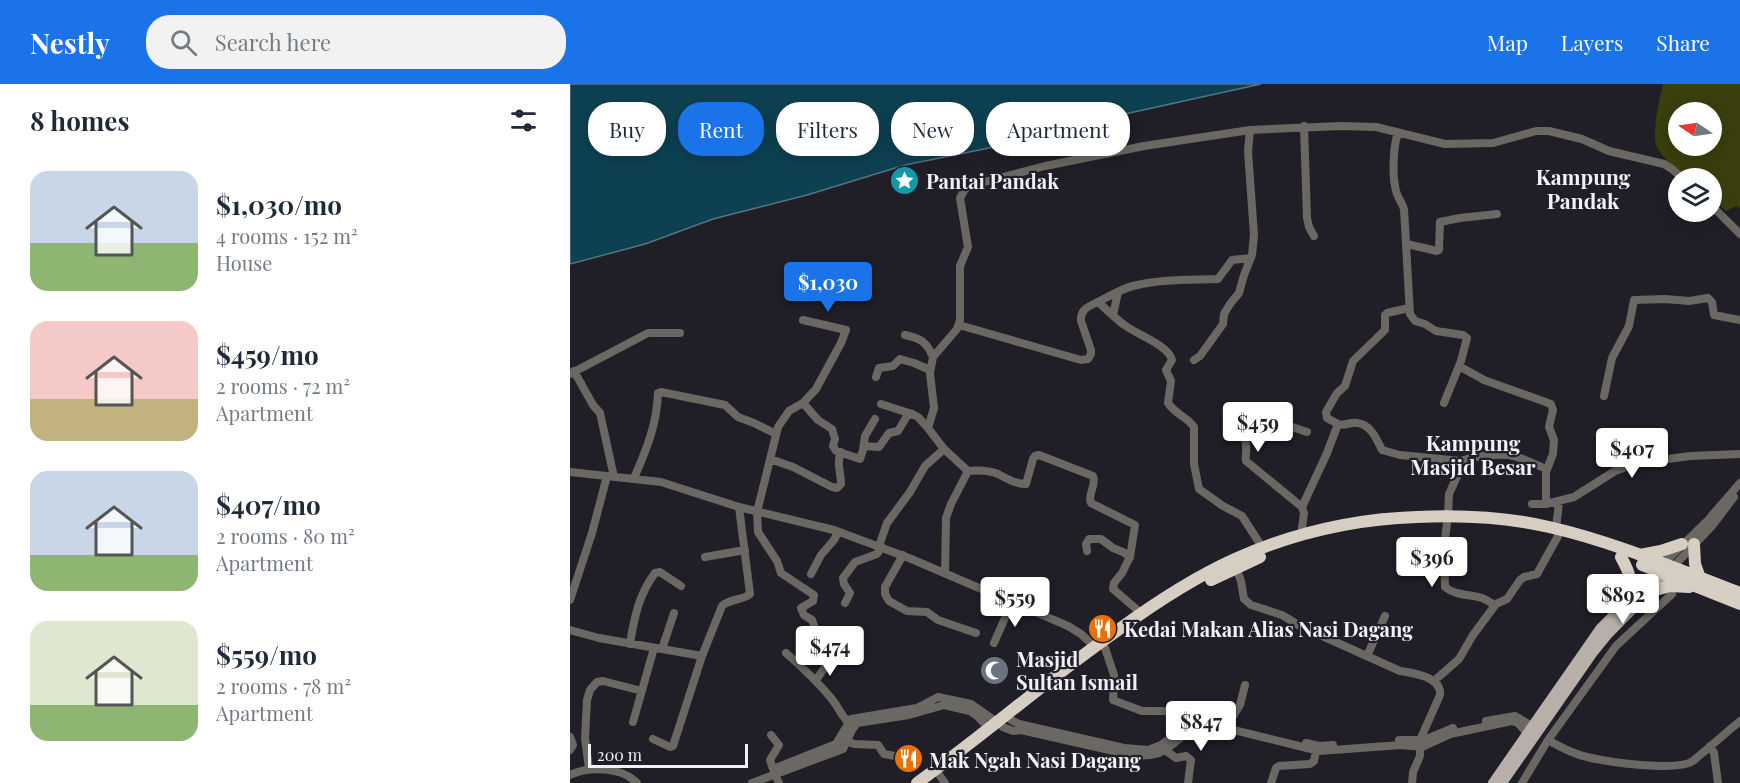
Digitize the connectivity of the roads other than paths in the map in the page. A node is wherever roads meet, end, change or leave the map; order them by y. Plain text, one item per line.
1 (1304, 126) junction
2 (1250, 130) junction
3 (1398, 132) junction
4 (1671, 168) edge
5 (1497, 214) dead end
6 (1722, 216) edge
7 (1740, 234) edge
8 (1314, 236) dead end
9 (1407, 244) junction
10 (1251, 258) junction
11 (1118, 292) junction
12 (1098, 302) junction
13 (1409, 308) junction
14 (1113, 315) junction
15 (803, 320) dead end
16 (1740, 321) edge
17 (959, 325) junction
18 (680, 333) dead end
19 (905, 335) dead end
20 (933, 357) junction
21 (1194, 360) dead end
22 (1459, 366) junction
23 (930, 370) junction
24 (572, 372) edge
25 (876, 377) dead end
26 (1604, 396) dead end
27 (803, 403) junction
28 (1444, 403) dead end
29 (881, 404) dead end
30 (912, 414) junction
31 (875, 419) dead end
32 (1338, 424) junction
33 (928, 428) junction
34 (1307, 432) dead end
35 (776, 434) junction
36 (864, 446) junction
37 (944, 449) junction
38 (841, 453) junction
39 (1740, 454) edge
40 (770, 459) junction
41 (1461, 461) junction
42 (1546, 469) junction
43 (968, 471) junction
44 (570, 472) edge
45 (610, 477) junction
46 (634, 478) junction
47 (1740, 484) edge
48 (1559, 502) junction
49 (1532, 504) dead end
50 (1546, 504) junction
51 (739, 507) junction
52 (1302, 507) junction
53 (757, 512) junction
54 (1447, 519) junction
55 (838, 532) junction
56 (1557, 532) junction
57 (1301, 535) junction
58 (1688, 544) junction
59 (878, 546) junction
60 (1262, 547) junction
61 (745, 550) junction
62 (1087, 550) dead end
63 (903, 555) junction
64 (1638, 555) junction
65 (705, 557) dead end
66 (1130, 557) junction
67 (1621, 557) junction
68 (1236, 568) junction
69 (1665, 569) junction
70 (945, 573) junction
71 (812, 574) dead end
72 (1701, 583) junction
73 (681, 586) dead end
74 (1648, 592) junction
75 (1740, 593) edge
76 (1672, 594) dead end
77 (570, 600) edge
78 (1012, 602) junction
79 (1626, 602) junction
80 (845, 603) dead end
81 (1740, 604) edge
82 (1495, 605) junction
83 (674, 613) dead end
84 (1141, 613) junction
85 (1385, 616) dead end
86 (570, 630) edge
87 (976, 633) dead end
88 (994, 643) dead end
89 (630, 644) junction
90 (1371, 646) junction
91 (1099, 647) junction
92 (658, 649) junction
93 (1359, 652) junction
94 (786, 653) dead end
95 (702, 656) junction
96 (1367, 656) junction
97 (816, 680) junction
98 (1434, 681) junction
99 (1245, 685) dead end
100 (642, 691) junction
101 (1740, 721) edge
102 (633, 722) dead end
103 (1229, 723) junction
104 (1000, 724) junction
105 (1187, 724) junction
106 (851, 725) junction
107 (1530, 730) junction
108 (771, 735) dead end
109 (570, 737) edge
110 (653, 739) dead end
111 (1548, 740) junction
112 (847, 741) junction
113 (1419, 743) junction
114 (1710, 746) junction
115 (570, 750) edge
116 (1165, 750) junction
117 (1316, 751) junction
118 (902, 765) dead end
119 (589, 769) junction
120 (775, 774) junction
121 (570, 775) edge
122 (938, 781) edge
123 (637, 783) edge
124 (752, 783) edge
125 (778, 783) edge
126 (917, 783) edge
127 (1188, 783) edge
128 (1271, 783) edge
129 (1412, 783) edge
130 (1493, 783) edge
131 (1502, 783) edge
132 (1522, 783) edge
133 (1718, 783) edge

1 - 2 street
1 - 3 street
1 - 8 street
2 - 10 street
2 - 17 street
3 - 4 street
3 - 9 street
5 - 9 street
6 - 7 street
9 - 13 street
10 - 11 street
10 - 21 street
11 - 12 street
11 - 14 street
12 - 14 street
12 - 17 street
13 - 22 street
13 - 32 street
14 - 60 street
15 - 27 street
16 - 26 street
17 - 20 street
18 - 24 street
19 - 20 street
20 - 23 street
22 - 28 street
22 - 42 street
23 - 25 street
23 - 33 street
24 - 45 street
27 - 35 street
27 - 38 street
29 - 30 street
30 - 33 street
30 - 36 street
31 - 36 street
32 - 41 street
32 - 52 street
33 - 37 street
34 - 52 street
35 - 40 street
35 - 46 street
36 - 38 street
37 - 43 street
37 - 59 street
38 - 40 street
39 - 48 street
40 - 53 street
41 - 42 street
41 - 54 street
42 - 50 street
43 - 66 street
43 - 70 street
44 - 45 street
45 - 46 street
45 - 77 street
46 - 51 street
47 - 58 street
48 - 50 street
48 - 56 street
49 - 50 street
51 - 53 street
51 - 61 street
52 - 57 street
53 - 55 street
53 - 97 street
54 - 56 highway
54 - 57 highway
54 - 68 highway
54 - 82 street
55 - 59 street
55 - 71 street
56 - 64 highway
56 - 67 highway
56 - 82 street
57 - 60 highway
58 - 64 highway
58 - 69 street
58 - 72 highway
59 - 63 street
59 - 80 street
60 - 84 highway
61 - 65 street
61 - 95 street
62 - 66 street
63 - 70 street
63 - 87 street
64 - 69 highway
66 - 84 street
67 - 69 highway
67 - 79 highway
68 - 91 highway
68 - 93 street
69 - 72 highway
69 - 74 main road
69 - 79 main road
70 - 78 street
72 - 74 highway
72 - 75 highway
72 - 81 highway
73 - 89 street
74 - 131 main road
76 - 111 street
78 - 88 street
78 - 91 street
79 - 107 main road
82 - 98 street
83 - 92 street
84 - 91 highway
85 - 90 street
86 - 89 street
89 - 92 street
90 - 93 street
90 - 96 street
91 - 104 highway
91 - 105 street
92 - 95 street
92 - 100 street
93 - 96 street
94 - 97 street
95 - 110 street
96 - 98 street
97 - 106 street
98 - 113 street
99 - 103 street
100 - 102 street
100 - 119 street
101 - 114 street
103 - 105 street
103 - 113 street
104 - 105 street
104 - 106 street
104 - 116 street
104 - 122 highway
104 - 126 highway
106 - 108 street
106 - 112 street
107 - 113 street
107 - 130 main road
109 - 115 street
111 - 114 street
111 - 132 street
112 - 118 street
112 - 120 street
113 - 117 street
113 - 129 street
114 - 133 street
116 - 117 street
116 - 127 street
117 - 128 street
119 - 121 street
119 - 123 street
120 - 124 street
120 - 125 street

